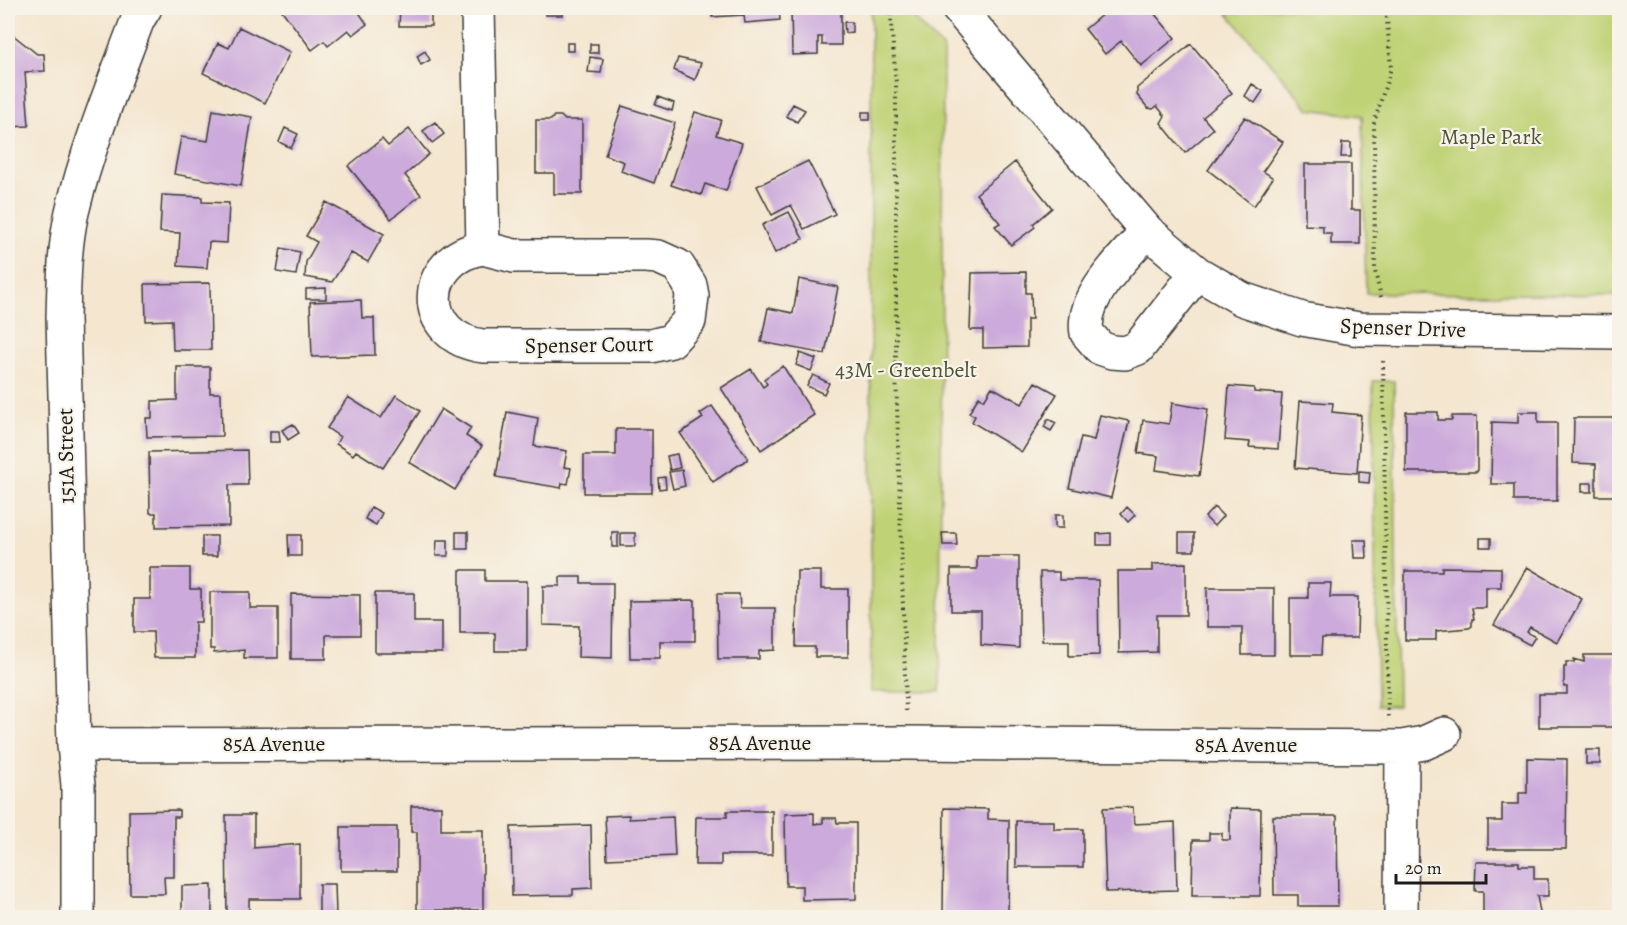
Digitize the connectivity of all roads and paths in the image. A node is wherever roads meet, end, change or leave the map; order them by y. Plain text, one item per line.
1 (145, 8) edge
2 (478, 8) edge
3 (890, 8) edge
4 (958, 8) edge
5 (1386, 8) edge
6 (1147, 231) junction
7 (483, 248) junction
8 (1197, 273) junction
9 (1382, 304) dead end
10 (1620, 332) edge
11 (1383, 354) dead end
12 (907, 722) dead end
13 (1395, 734) junction
14 (1444, 734) dead end
15 (74, 745) junction
16 (78, 918) edge
17 (1401, 918) edge

1 - 15 street, 151A Street
2 - 7 street
3 - 12 path
4 - 6 street, Spenser Drive
5 - 9 path
6 - 8 street, Spenser Drive
6 - 8 street
7 - 7 street, Spenser Court
8 - 10 street, Spenser Drive
11 - 13 path
13 - 14 street, 85A Avenue
13 - 15 street, 85A Avenue
13 - 17 street
15 - 16 street, 151A Street

